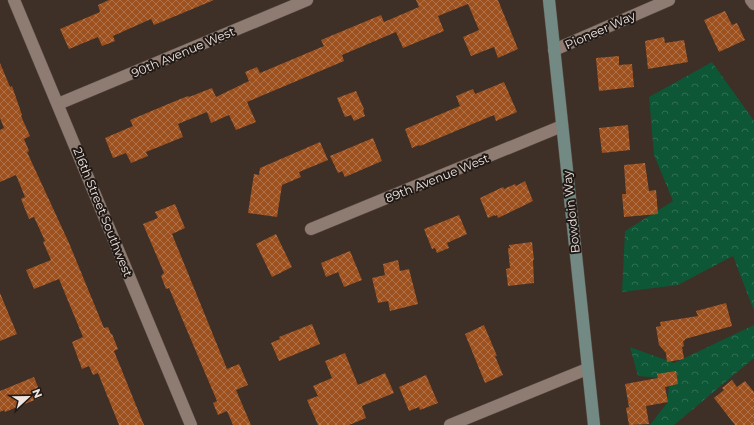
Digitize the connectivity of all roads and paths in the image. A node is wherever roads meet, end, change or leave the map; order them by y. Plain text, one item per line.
1 (14, 0) edge
2 (307, 0) edge
3 (549, 0) edge
4 (669, 0) edge
5 (751, 0) edge
6 (754, 4) edge
7 (554, 50) junction
8 (58, 104) junction
9 (562, 126) junction
10 (311, 230) dead end
11 (588, 369) junction
12 (191, 425) edge
13 (450, 425) edge
14 (594, 425) edge

1 - 8 street, 216th Street Southwest
2 - 8 street, 90th Avenue West
3 - 7 street, Bowdoin Way
4 - 7 street, Pioneer Way
5 - 6 street
7 - 9 street, Bowdoin Way
8 - 12 street, 216th Street Southwest
9 - 10 street, 89th Avenue West
9 - 11 street, Bowdoin Way
11 - 13 street
11 - 14 street, Bowdoin Way

